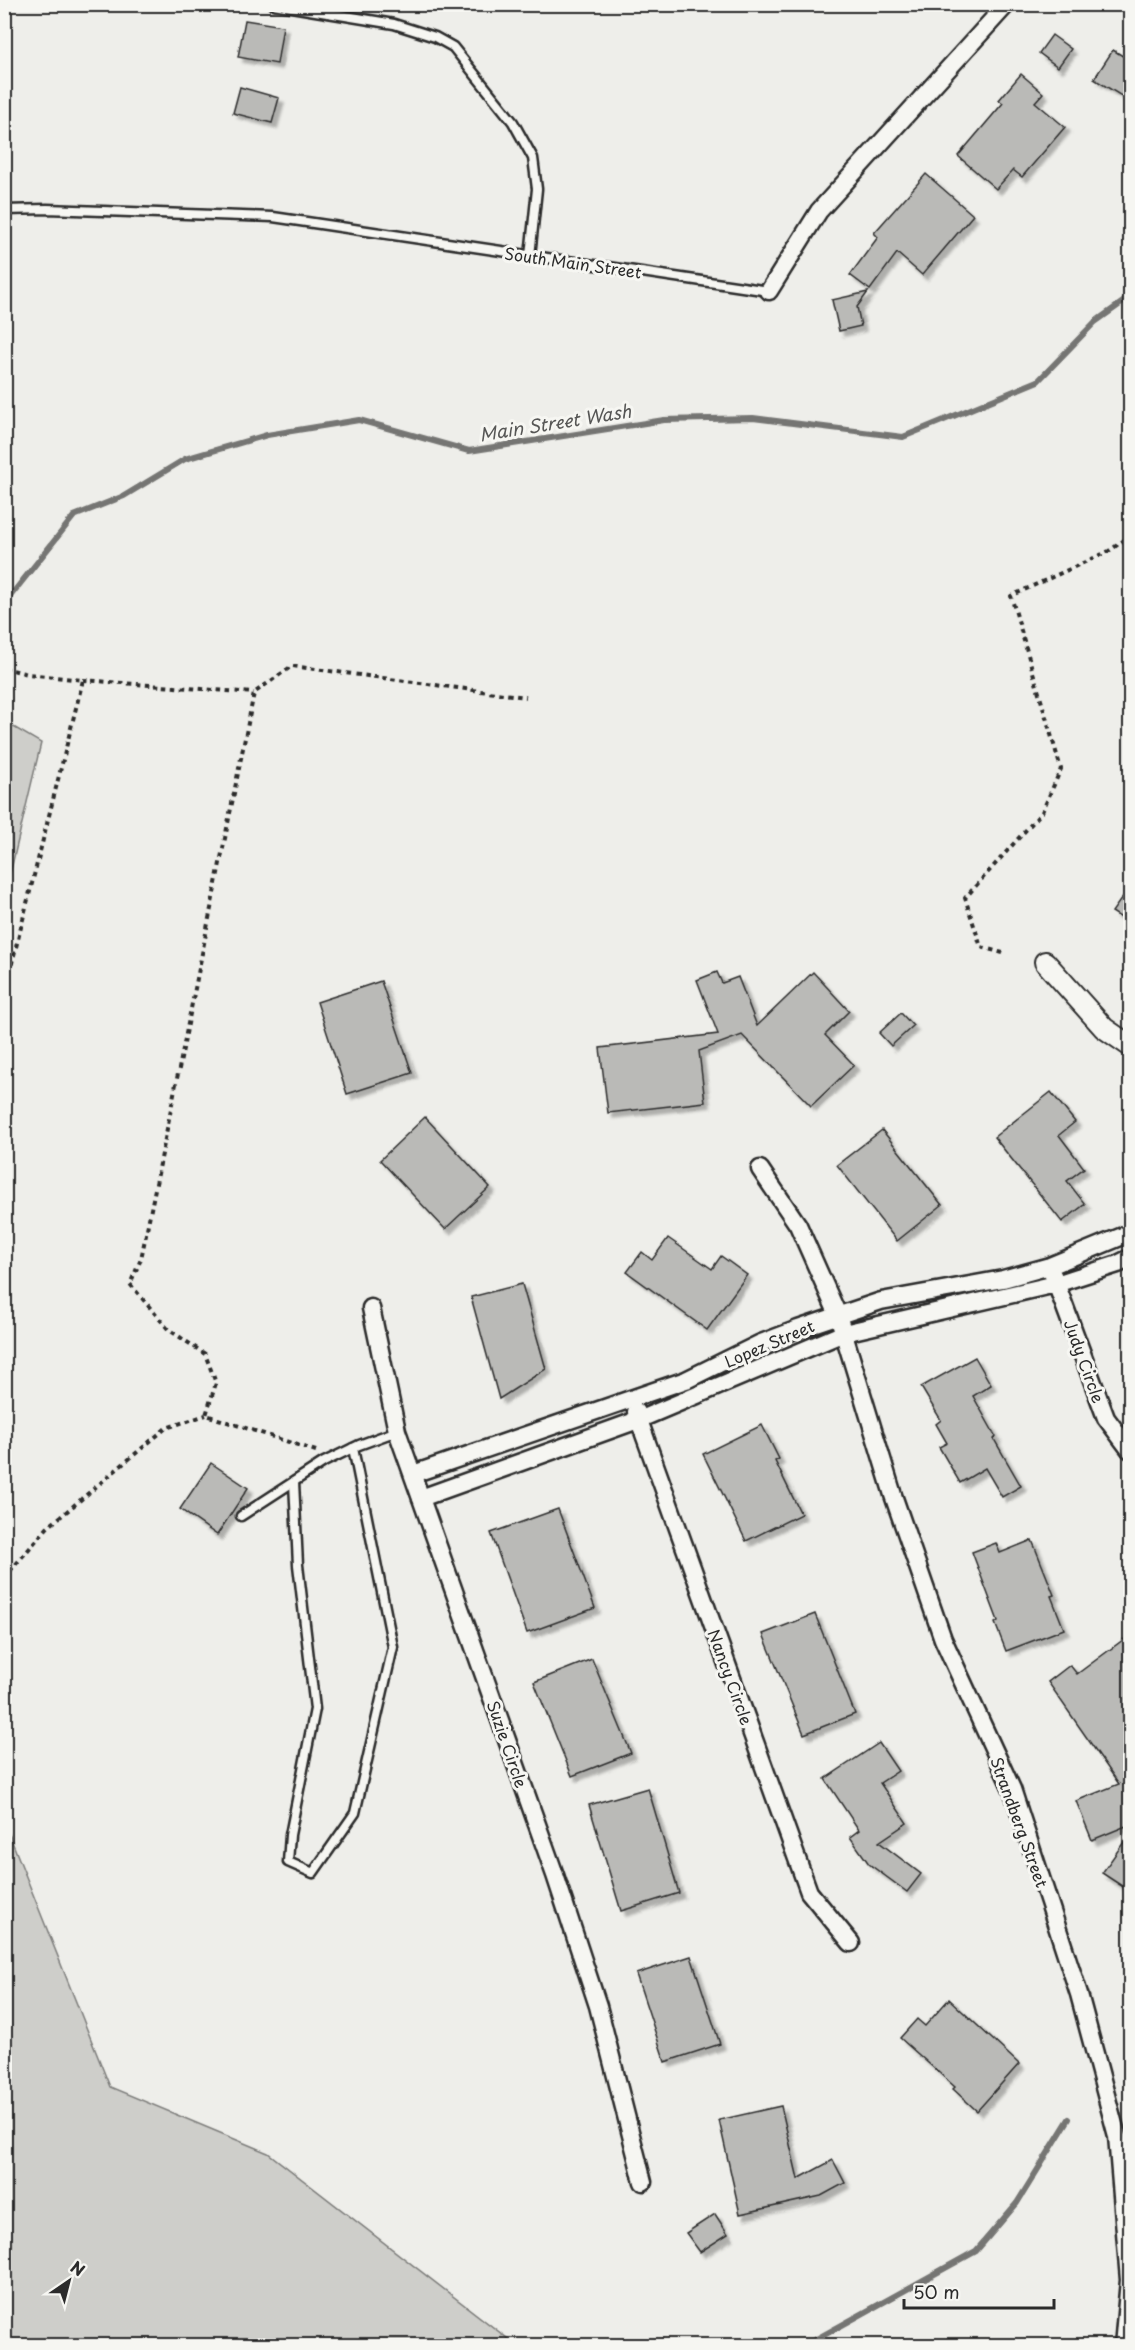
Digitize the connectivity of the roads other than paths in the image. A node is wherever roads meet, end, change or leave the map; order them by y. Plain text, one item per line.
1 (273, 4) edge
2 (1007, 4) edge
3 (4, 210) edge
4 (530, 256) junction
5 (769, 291) joint
6 (1045, 962) dead end
7 (1131, 1046) edge
8 (760, 1169) dead end
9 (1131, 1233) edge
10 (1131, 1258) edge
11 (1050, 1266) junction
12 (1056, 1284) junction
13 (370, 1308) dead end
14 (838, 1315) junction
15 (844, 1333) junction
16 (631, 1400) junction
17 (638, 1420) junction
18 (398, 1431) junction
19 (353, 1448) junction
20 (1131, 1450) edge
21 (413, 1474) junction
22 (294, 1482) junction
23 (421, 1498) junction
24 (241, 1516) dead end
25 (851, 1943) dead end
26 (643, 2182) dead end
27 (1123, 2346) edge

1 - 4 lane
2 - 5 street, South Main Street
3 - 4 lane, South Main Street
4 - 5 lane, South Main Street
6 - 7 street
8 - 14 street, Strandberg Street
9 - 11 street, Lopez Street
10 - 12 street, Lopez Street
11 - 12 street, Judy Circle
11 - 14 street, Lopez Street
12 - 15 street, Lopez Street
12 - 20 street, Judy Circle
13 - 18 street, Suzie Circle
14 - 15 street, Strandberg Street
14 - 16 street, Lopez Street
15 - 17 street, Lopez Street
15 - 27 street, Strandberg Street
16 - 17 street, Nancy Circle
16 - 21 street, Lopez Street
17 - 23 street, Lopez Street
17 - 25 street, Nancy Circle
18 - 19 lane
18 - 21 street, Suzie Circle
19 - 22 lane
19 - 22 lane
21 - 23 street, Suzie Circle
22 - 24 lane
23 - 26 street, Suzie Circle

